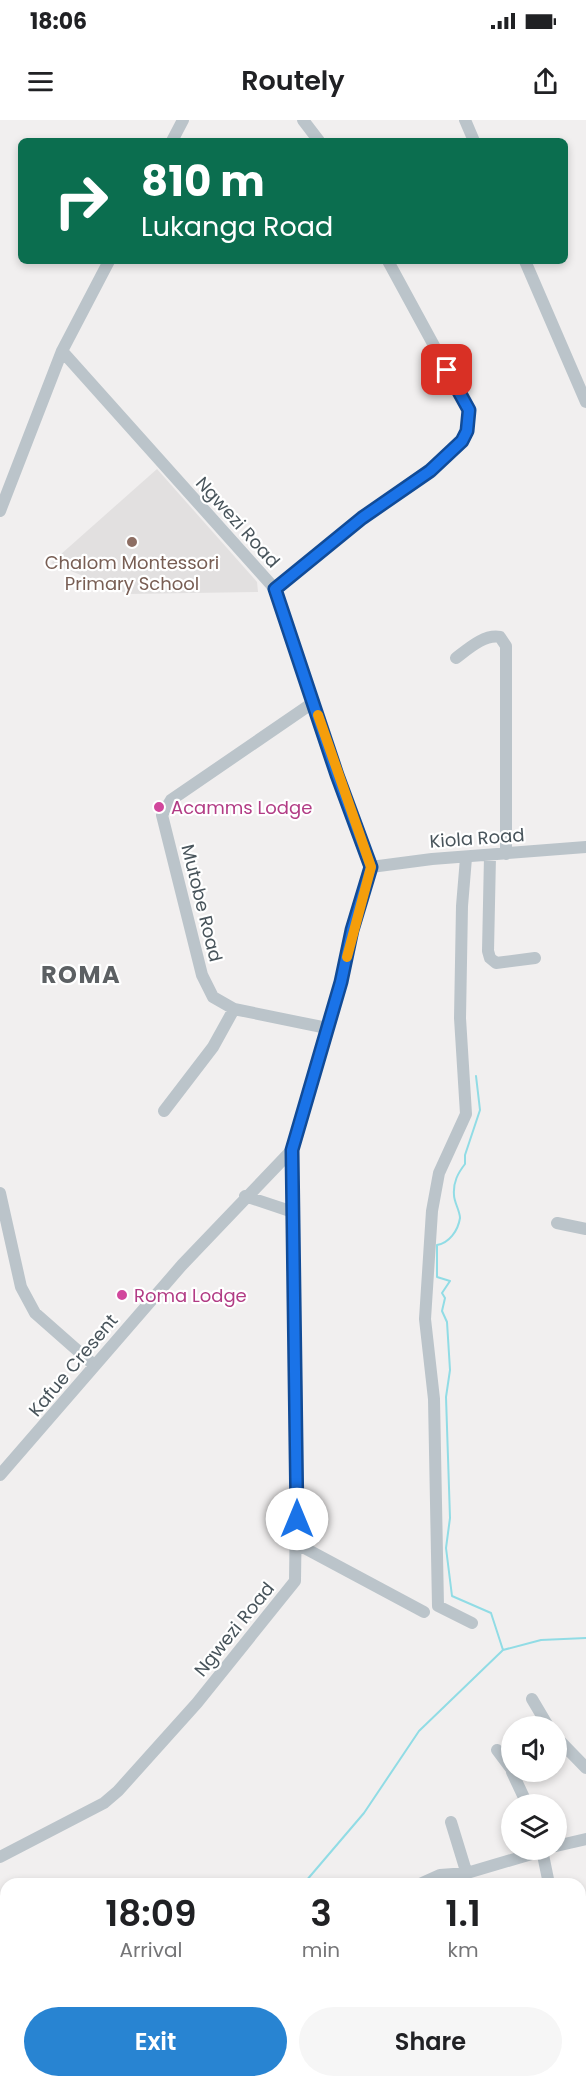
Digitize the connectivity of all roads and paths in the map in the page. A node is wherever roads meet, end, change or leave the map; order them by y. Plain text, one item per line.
1 (183, 120) edge
2 (303, 120) edge
3 (465, 120) edge
4 (174, 138) edge
5 (317, 138) edge
6 (473, 138) edge
7 (107, 264) edge
8 (390, 264) edge
9 (526, 264) edge
10 (62, 351) junction
11 (586, 402) edge
12 (0, 511) edge
13 (275, 589) junction
14 (456, 658) dead end
15 (314, 702) junction
16 (586, 847) edge
17 (506, 854) junction
18 (490, 856) junction
19 (466, 858) junction
20 (371, 867) junction
21 (535, 958) dead end
22 (234, 1009) junction
23 (327, 1028) junction
24 (164, 1111) dead end
25 (292, 1150) junction
26 (0, 1193) edge
27 (245, 1196) junction
28 (293, 1212) junction
29 (557, 1223) dead end
30 (586, 1229) edge
31 (93, 1365) junction
32 (0, 1475) edge
33 (297, 1544) junction
34 (424, 1612) dead end
35 (472, 1623) dead end
36 (532, 1700) dead end
37 (542, 1716) edge
38 (567, 1748) edge
39 (497, 1750) dead end
40 (501, 1756) edge
41 (586, 1768) edge
42 (451, 1822) dead end
43 (586, 1839) edge
44 (567, 1843) edge
45 (0, 1857) edge
46 (517, 1860) edge
47 (545, 1860) edge
48 (433, 1878) edge
49 (469, 1878) edge
50 (548, 1878) edge

1 - 4 street
2 - 5 street
3 - 6 street
7 - 10 street
8 - 13 street
9 - 11 street
10 - 12 street
10 - 13 street, Ngwezi Road
13 - 15 street, Ngwezi Road
14 - 17 street
15 - 20 street, Ngwezi Road
15 - 22 street, Mutobe Road
16 - 17 street, Kiola Road
17 - 18 street, Kiola Road
18 - 19 street, Kiola Road
18 - 21 street
19 - 20 street, Kiola Road
19 - 35 street
20 - 23 street, Ngwezi Road
22 - 23 street, Mutobe Road
22 - 24 street
23 - 25 street, Ngwezi Road
25 - 27 street, Kafue Cresent
25 - 28 street, Ngwezi Road
26 - 31 street
27 - 28 street
27 - 31 street, Kafue Cresent
28 - 33 street, Ngwezi Road
29 - 30 street
31 - 32 street, Kafue Cresent
33 - 34 street
33 - 45 street, Ngwezi Road
36 - 37 street
38 - 41 street
39 - 40 street
42 - 49 street
43 - 44 street
46 - 49 street
47 - 50 street
48 - 49 street

